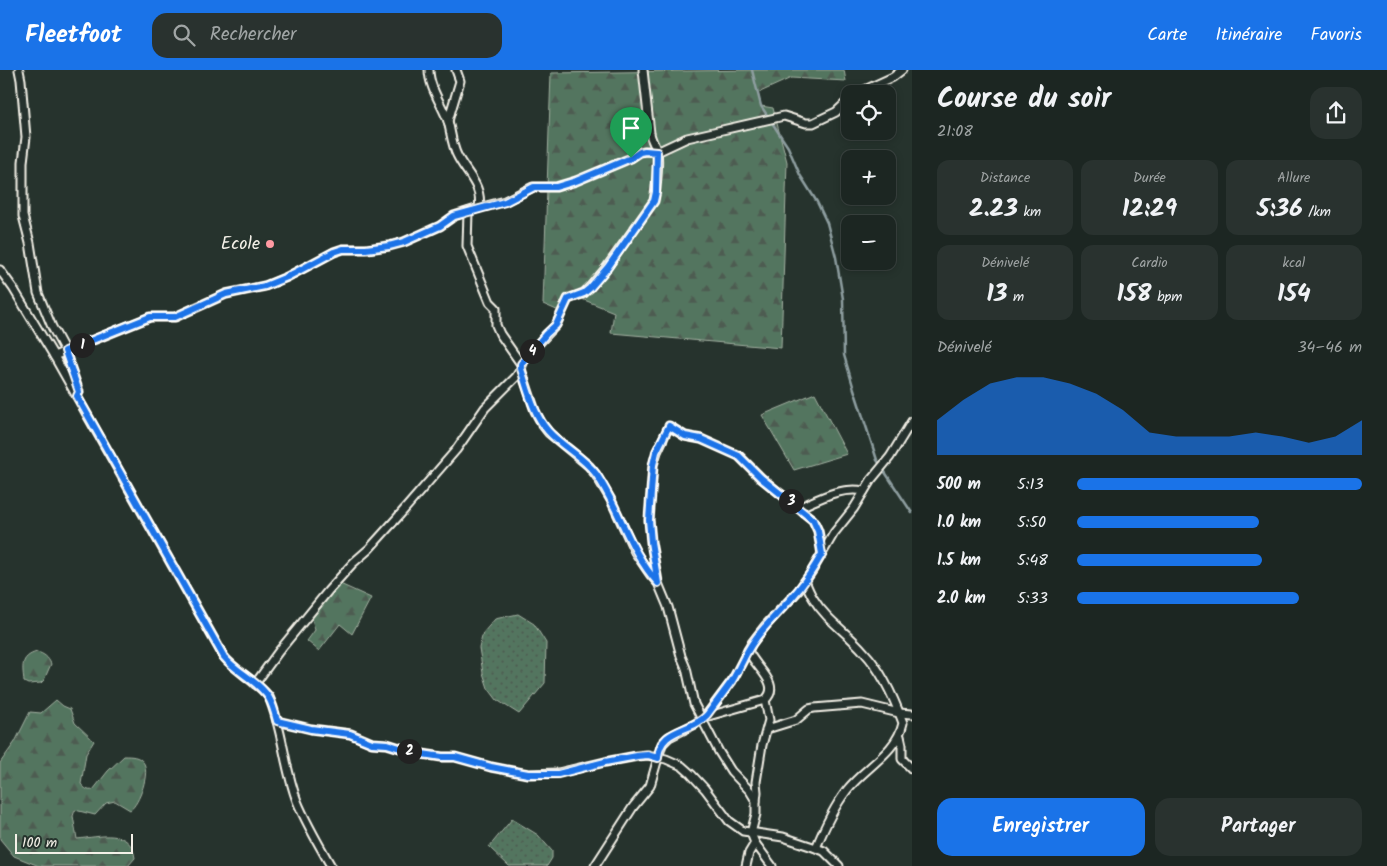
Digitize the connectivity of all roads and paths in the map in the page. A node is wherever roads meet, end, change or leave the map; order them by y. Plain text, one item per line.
1 (19, 70) edge
2 (429, 70) edge
3 (456, 70) edge
4 (643, 70) edge
5 (902, 70) edge
6 (876, 85) edge
7 (841, 107) edge
8 (448, 121) junction
9 (657, 152) junction
10 (479, 208) junction
11 (468, 212) junction
12 (0, 270) edge
13 (65, 351) junction
14 (54, 356) junction
15 (521, 366) junction
16 (77, 396) junction
17 (912, 421) edge
18 (864, 491) junction
19 (798, 508) junction
20 (822, 554) junction
21 (805, 581) junction
22 (658, 583) junction
23 (748, 650) junction
24 (255, 684) junction
25 (764, 700) junction
26 (899, 713) junction
27 (912, 714) edge
28 (704, 718) junction
29 (277, 721) junction
30 (767, 729) junction
31 (900, 736) junction
32 (658, 758) junction
33 (912, 769) edge
34 (756, 801) junction
35 (751, 833) junction
36 (755, 843) junction
37 (816, 848) junction
38 (331, 866) edge
39 (596, 866) edge
40 (746, 866) edge
41 (772, 866) edge
42 (839, 866) edge

1 - 13 street
2 - 8 street
3 - 8 street
4 - 9 street
5 - 6 street
7 - 9 street
8 - 10 street
9 - 10 street
9 - 15 street
10 - 11 street
11 - 13 street
11 - 15 street
12 - 14 street
13 - 14 street
13 - 16 street
14 - 16 street
15 - 22 street
15 - 24 street
16 - 24 street
17 - 18 street
18 - 19 street
18 - 20 street
19 - 20 street
19 - 22 street
20 - 21 street
21 - 23 street
21 - 26 street
22 - 28 street
23 - 25 street
23 - 28 street
24 - 29 street
25 - 28 street
25 - 30 street
26 - 27 street
26 - 30 street
26 - 31 street
28 - 32 street
28 - 34 street
29 - 32 street
29 - 38 street
30 - 34 street
31 - 33 street
31 - 37 street
32 - 35 street
32 - 39 street
34 - 35 street
35 - 36 street
35 - 37 street
36 - 40 street
36 - 41 street
37 - 42 street

